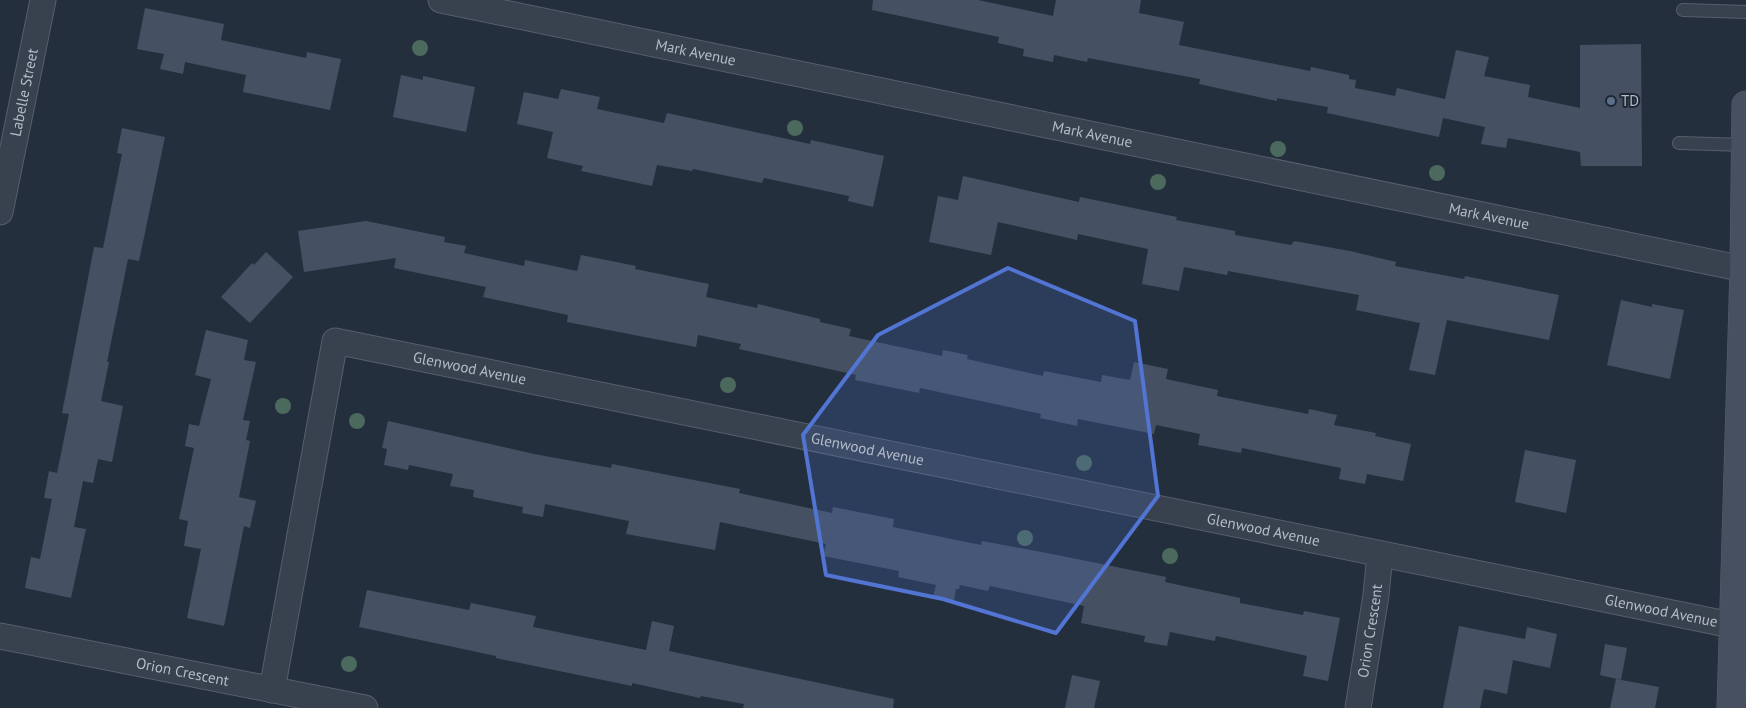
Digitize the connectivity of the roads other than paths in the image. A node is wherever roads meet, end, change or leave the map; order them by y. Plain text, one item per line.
1 (43, 0) edge
2 (441, 0) edge
3 (1683, 10) dead end
4 (1746, 12) edge
5 (1746, 105) edge
6 (1680, 143) dead end
7 (1746, 145) edge
8 (0, 212) edge
9 (1745, 254) edge
10 (1380, 554) junction
11 (1740, 627) edge
12 (0, 636) edge
13 (272, 690) junction
14 (365, 708) edge
15 (1358, 708) edge
16 (1731, 708) edge

1 - 8 street, Labelle Street
2 - 9 street, Mark Avenue
3 - 4 lane
5 - 7 street
6 - 7 lane
7 - 9 street
9 - 11 street
10 - 11 street, Glenwood Avenue
10 - 13 street, Glenwood Avenue
10 - 15 street, Orion Crescent
11 - 16 street
12 - 13 street, Orion Crescent
13 - 14 street, Orion Crescent

